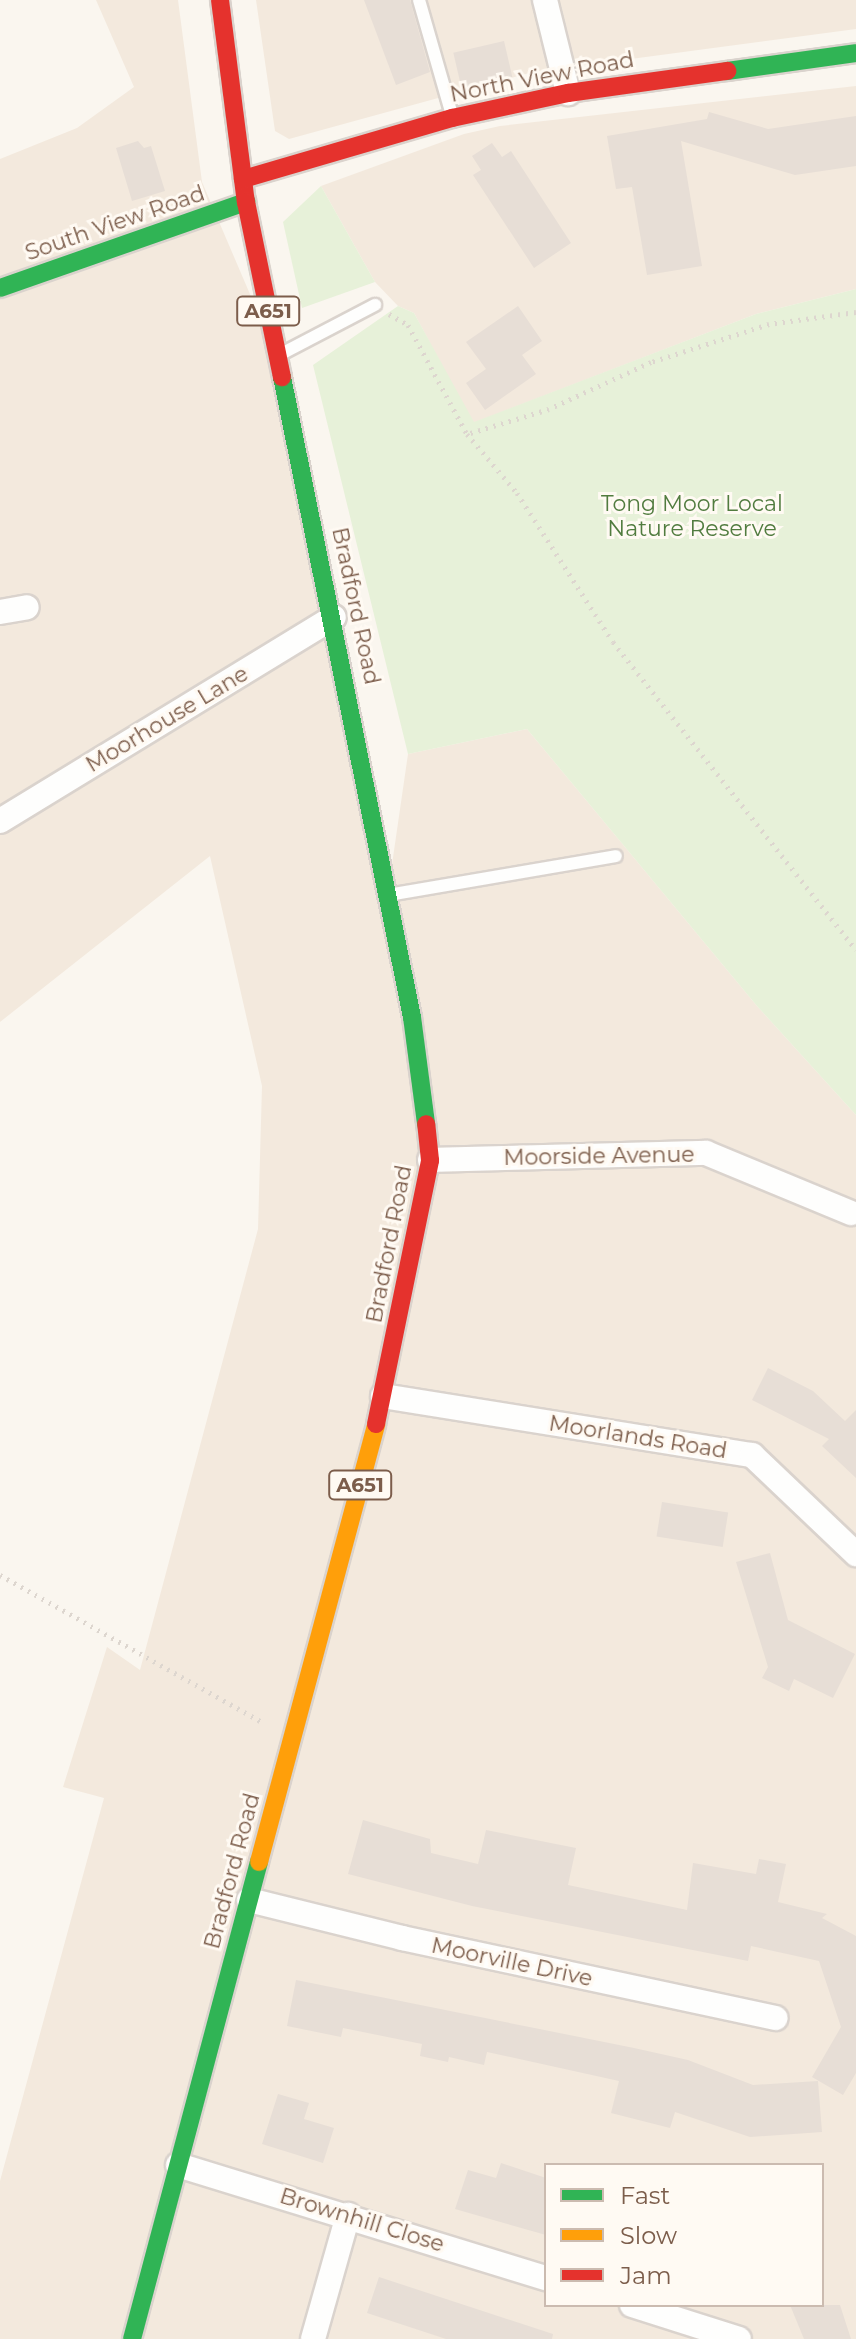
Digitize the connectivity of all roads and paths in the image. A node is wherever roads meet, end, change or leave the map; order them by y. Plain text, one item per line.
1 (220, 0) edge
2 (419, 0) edge
3 (545, 0) edge
4 (856, 53) edge
5 (568, 93) junction
6 (452, 118) junction
7 (243, 179) junction
8 (246, 202) junction
9 (0, 288) edge
10 (375, 305) joint
11 (856, 312) edge
12 (276, 355) junction
13 (467, 434) junction
14 (27, 607) dead end
15 (0, 612) edge
16 (334, 617) junction
17 (0, 821) edge
18 (616, 856) dead end
19 (387, 895) junction
20 (856, 950) edge
21 (430, 1160) junction
22 (851, 1213) dead end
23 (383, 1396) junction
24 (856, 1554) edge
25 (0, 1575) edge
26 (292, 1739) junction
27 (249, 1900) junction
28 (776, 2018) dead end
29 (178, 2165) junction
30 (348, 2215) junction
31 (544, 2277) edge
32 (638, 2307) edge
33 (730, 2338) edge
34 (132, 2339) edge
35 (313, 2339) edge

1 - 7 main road, Bradford Road / A651
2 - 6 lane
3 - 5 street
4 - 5 main road, North View Road
5 - 6 main road, North View Road
6 - 7 main road, North View Road
7 - 8 main road, Bradford Road / A651
8 - 9 main road, South View Road
8 - 12 main road, Bradford Road / A651
10 - 12 lane
10 - 13 path
11 - 13 path
12 - 16 main road, Bradford Road / A651
13 - 20 path
14 - 15 street
16 - 17 street, Moorhouse Lane
16 - 19 main road, Bradford Road / A651
18 - 19 lane
19 - 21 main road, Bradford Road / A651
21 - 22 street, Moorside Avenue
21 - 23 main road, Bradford Road / A651
23 - 24 street, Moorlands Road
23 - 26 main road, Bradford Road / A651
25 - 26 path
26 - 27 main road, Bradford Road / A651
27 - 28 street, Moorville Drive
27 - 29 main road, Bradford Road / A651
29 - 30 street, Brownhill Close
29 - 34 main road, Bradford Road / A651
30 - 31 street, Brownhill Close
30 - 35 street
32 - 33 street

